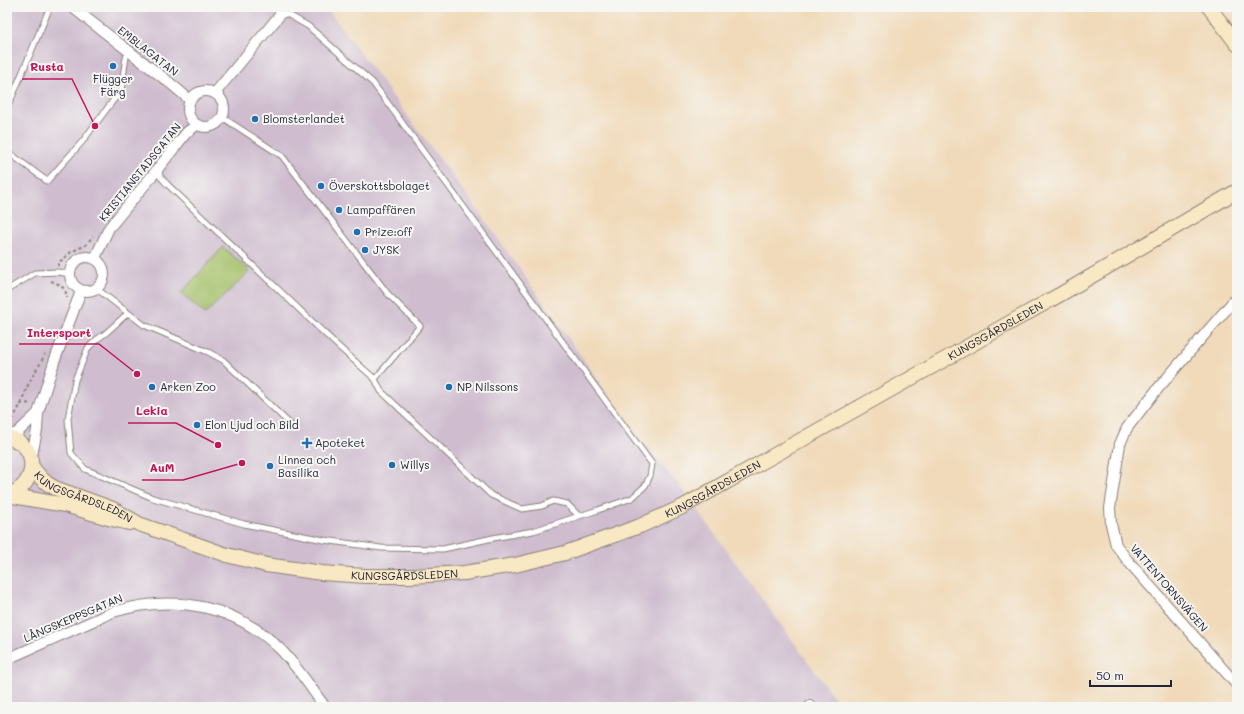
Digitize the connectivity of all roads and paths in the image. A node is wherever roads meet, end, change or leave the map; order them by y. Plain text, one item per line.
1 (50, 7) edge
2 (72, 7) edge
3 (1209, 7) edge
4 (281, 10) edge
5 (1237, 44) edge
6 (126, 57) dead end
7 (215, 93) junction
8 (190, 100) junction
9 (7, 109) edge
10 (222, 117) junction
11 (197, 125) junction
12 (7, 148) edge
13 (160, 165) junction
14 (148, 181) junction
15 (167, 184) junction
16 (1236, 194) edge
17 (95, 258) junction
18 (35, 273) junction
19 (70, 274) junction
20 (97, 289) junction
21 (7, 290) edge
22 (81, 291) junction
23 (1237, 297) edge
24 (66, 301) dead end
25 (128, 313) junction
26 (47, 348) dead end
27 (39, 368) junction
28 (38, 375) dead end
29 (375, 379) junction
30 (31, 403) dead end
31 (20, 404) junction
32 (38, 413) junction
33 (7, 423) edge
34 (292, 426) dead end
35 (7, 437) edge
36 (31, 463) junction
37 (7, 495) edge
38 (579, 516) junction
39 (139, 524) junction
40 (7, 660) edge
41 (1237, 684) edge
42 (325, 707) edge

1 - 9 lane
2 - 8 street, EMBLAGATAN
3 - 5 main road
4 - 7 street
4 - 38 lane
6 - 12 lane
7 - 8 street
7 - 10 street
8 - 11 street
10 - 11 street
10 - 29 lane
11 - 13 street, KRISTIANSTADSGATAN
13 - 14 street, KRISTIANSTADSGATAN
13 - 15 lane
14 - 15 lane
14 - 17 street, KRISTIANSTADSGATAN
15 - 29 lane
16 - 39 main road, KUNGSGÅRDSLEDEN
17 - 19 street
17 - 20 street
18 - 19 lane
18 - 21 lane
18 - 24 path
19 - 22 street
20 - 22 street
20 - 25 lane
22 - 32 street
23 - 41 street, VATTENTORNSVÄGEN
25 - 34 lane
25 - 38 lane
26 - 27 path
27 - 28 path
27 - 31 path
29 - 38 lane
30 - 31 path
31 - 33 path
32 - 35 street
32 - 36 street
35 - 36 main road, KUNGSGÅRDSLEDEN
36 - 37 main road, KUNGSGÅRDSLEDEN
36 - 39 main road, KUNGSGÅRDSLEDEN
37 - 39 main road, KUNGSGÅRDSLEDEN
40 - 42 street, LÅNGSKEPPSGATAN

